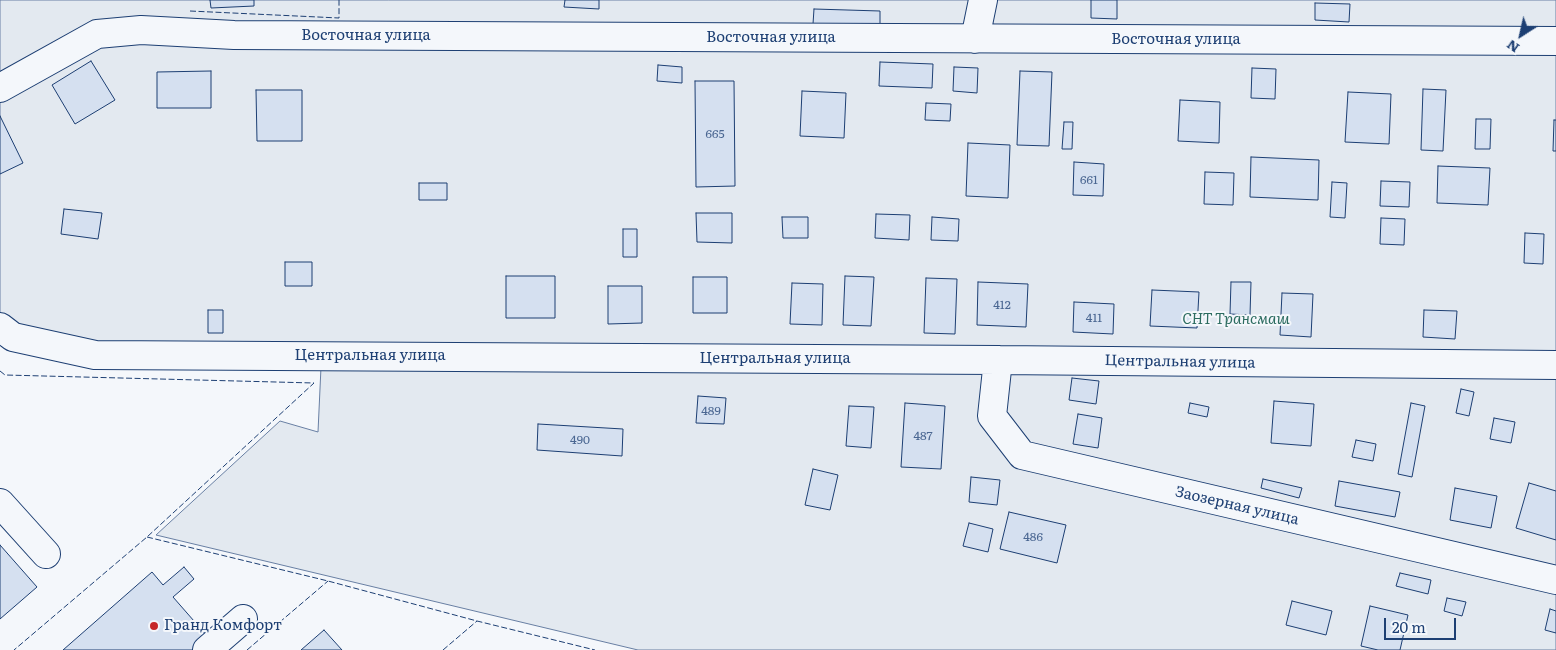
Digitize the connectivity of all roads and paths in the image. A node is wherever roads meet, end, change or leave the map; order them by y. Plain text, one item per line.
1 (983, 0) edge
2 (975, 39) junction
3 (1556, 41) edge
4 (0, 88) edge
5 (0, 327) edge
6 (998, 360) junction
7 (1556, 365) edge
8 (0, 503) edge
9 (46, 554) dead end
10 (1556, 580) edge
11 (242, 619) dead end
12 (207, 650) edge

1 - 2 street
2 - 3 street, Восточная улица
2 - 4 street, Восточная улица
5 - 6 street, Центральная улица
6 - 7 street, Центральная улица
6 - 10 street, Заозерная улица
8 - 9 street
11 - 12 street

